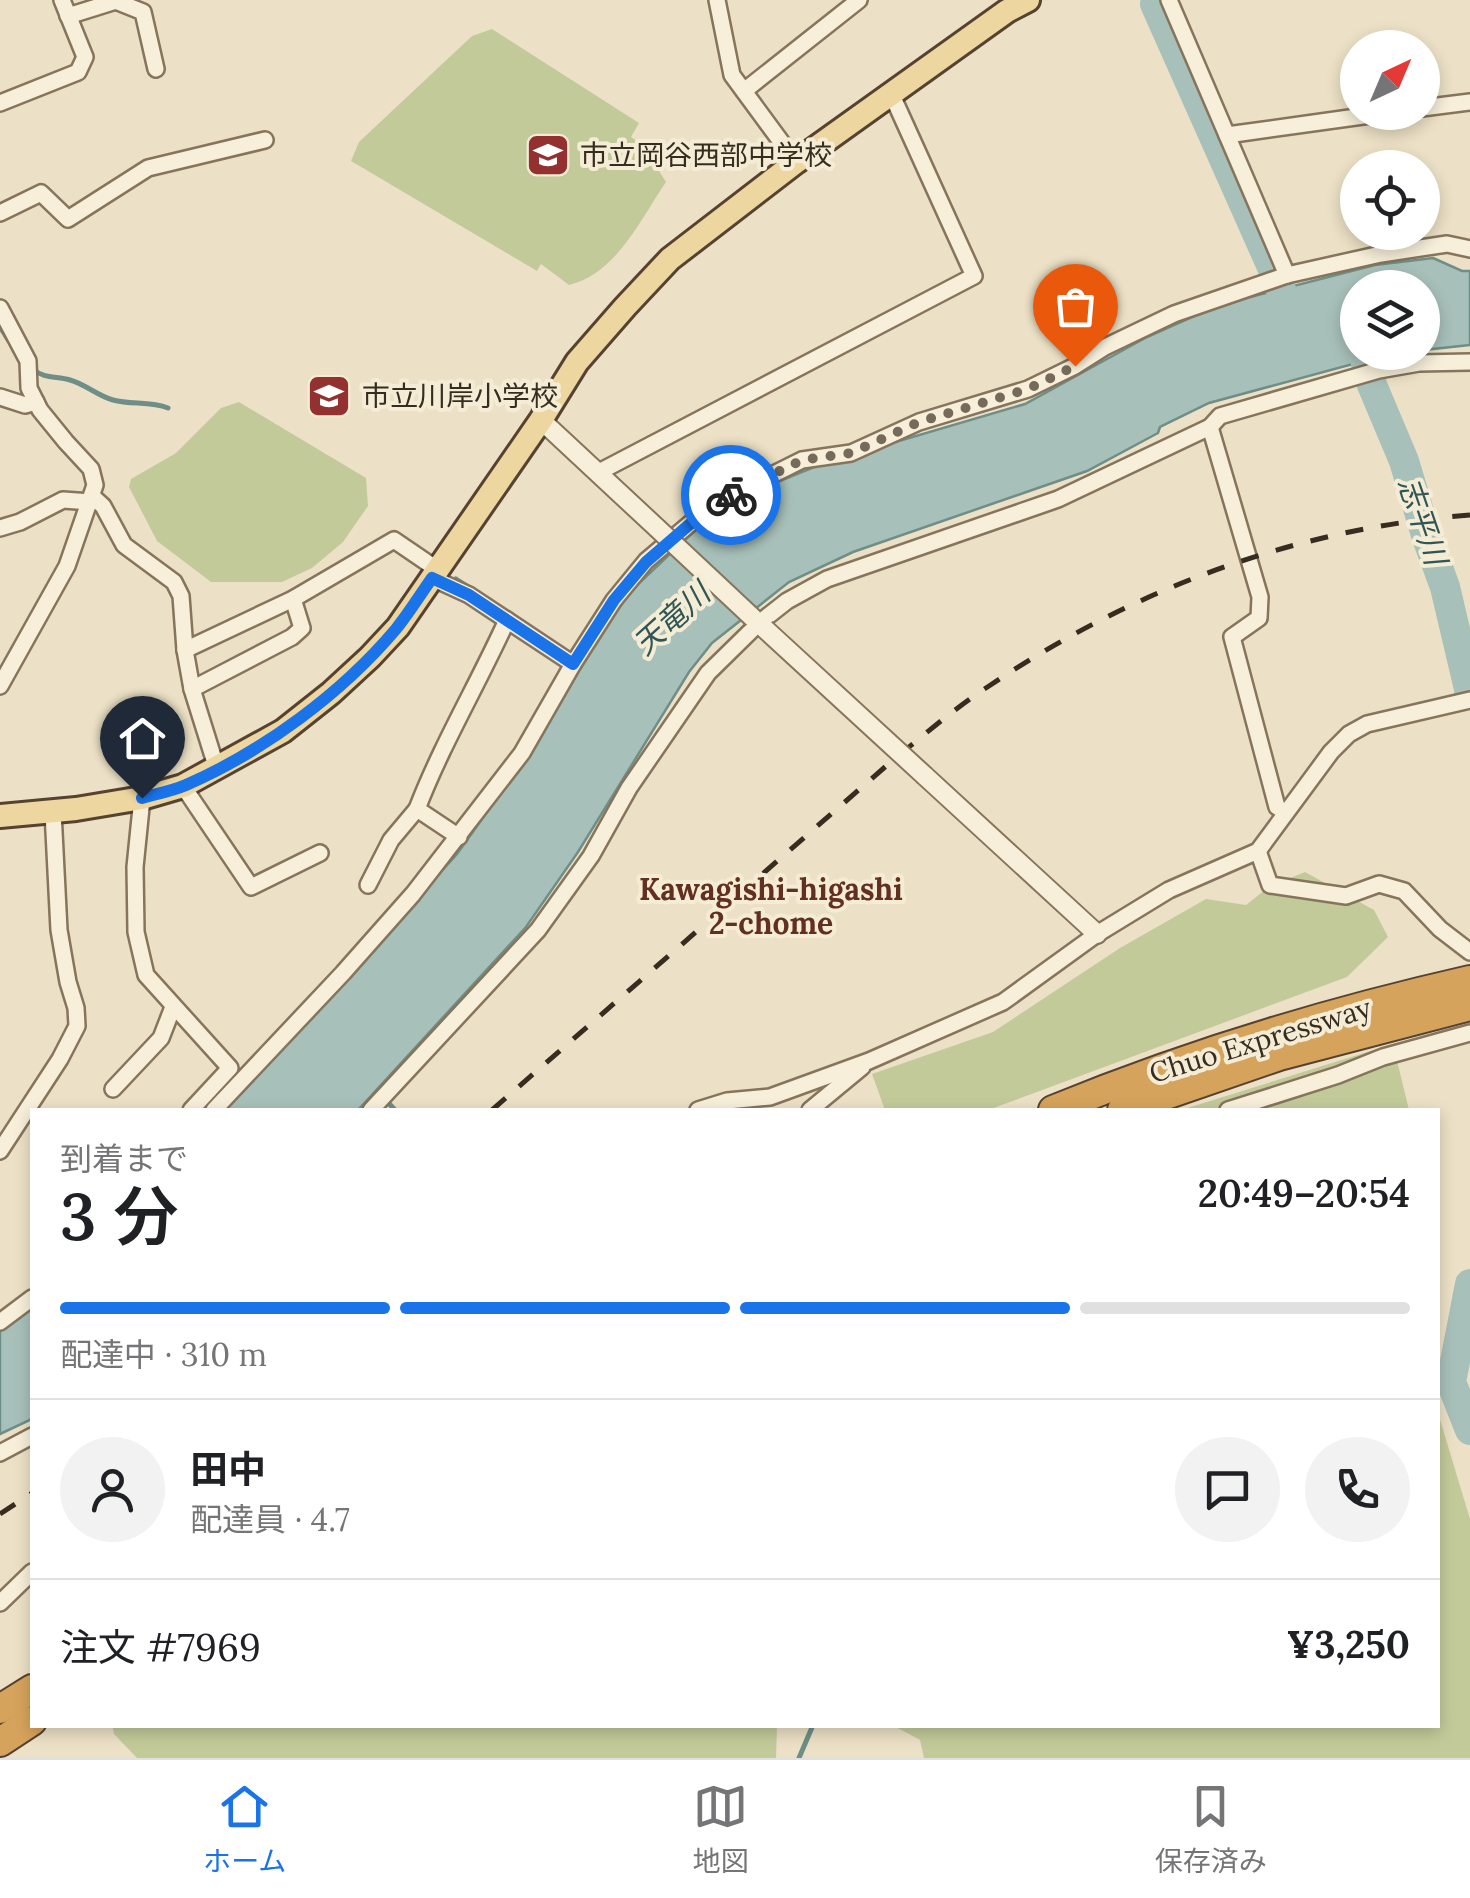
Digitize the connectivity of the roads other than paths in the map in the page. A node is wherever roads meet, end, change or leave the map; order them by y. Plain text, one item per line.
1 (62, 0) edge
2 (717, 0) edge
3 (859, 0) edge
4 (1028, 0) edge
5 (1168, 0) edge
6 (119, 1) edge
7 (1004, 6) edge
8 (68, 16) junction
9 (156, 69) dead end
10 (744, 91) junction
11 (891, 93) junction
12 (1470, 102) edge
13 (0, 103) edge
14 (1440, 106) edge
15 (1340, 119) edge
16 (1227, 135) junction
17 (265, 140) dead end
18 (796, 162) junction
19 (0, 213) edge
20 (1470, 249) edge
21 (1287, 276) junction
22 (0, 308) edge
23 (1470, 362) edge
24 (0, 397) edge
25 (36, 402) junction
26 (541, 420) junction
27 (1210, 427) junction
28 (600, 472) junction
29 (92, 499) junction
30 (0, 528) edge
31 (435, 574) junction
32 (293, 599) junction
33 (507, 620) junction
34 (759, 623) junction
35 (185, 650) junction
36 (573, 664) junction
37 (0, 686) edge
38 (192, 689) junction
39 (1470, 700) edge
40 (217, 769) junction
41 (183, 786) junction
42 (142, 798) junction
43 (417, 808) junction
44 (53, 812) junction
45 (1285, 812) junction
46 (0, 816) edge
47 (459, 836) junction
48 (1258, 851) junction
49 (320, 852) dead end
50 (368, 885) dead end
51 (1098, 934) junction
52 (1470, 952) edge
53 (1466, 1002) edge
54 (173, 1006) junction
55 (869, 1061) junction
56 (113, 1089) dead end
57 (193, 1108) edge
58 (216, 1108) edge
59 (374, 1108) edge
60 (704, 1108) edge
61 (812, 1108) edge
62 (1058, 1108) edge
63 (1128, 1108) edge
64 (1234, 1108) edge
65 (0, 1151) edge
66 (30, 1300) edge
67 (0, 1322) edge
68 (30, 1437) edge
69 (0, 1453) edge
70 (30, 1574) edge
71 (0, 1603) edge
72 (30, 1690) edge
73 (0, 1709) edge
74 (30, 1723) edge
75 (0, 1742) edge

1 - 8 street
2 - 10 street
3 - 10 street
4 - 7 main road
5 - 16 street
6 - 8 street
6 - 9 street
7 - 11 main road
8 - 13 street
10 - 18 street
11 - 18 main road
11 - 28 street
12 - 14 street
15 - 16 street
16 - 21 street
17 - 19 street
18 - 26 main road
20 - 21 street
21 - 36 street
22 - 25 street
23 - 27 street
24 - 25 street
25 - 29 street
26 - 28 street
26 - 31 main road
27 - 34 street
27 - 45 street
28 - 34 street, bridge
29 - 30 street
29 - 35 street
29 - 37 street
31 - 32 street
31 - 33 street
31 - 40 main road
32 - 35 street
32 - 38 street
33 - 36 street
33 - 43 street
34 - 51 street, bridge
34 - 59 street
35 - 38 street
36 - 47 street
38 - 40 street
39 - 45 street
40 - 41 main road
41 - 42 main road
41 - 49 street
42 - 44 main road
42 - 54 street
43 - 47 street
43 - 50 street
44 - 46 main road
44 - 65 street
45 - 48 street
47 - 58 street
48 - 51 street
48 - 52 street
51 - 55 street
53 - 62 highway, Chuo Expressway
53 - 63 highway, Chuo Expressway
53 - 64 street
54 - 56 street
54 - 57 street
55 - 60 street
55 - 61 street
66 - 67 street
68 - 69 street
70 - 71 street
72 - 73 highway
74 - 75 highway

